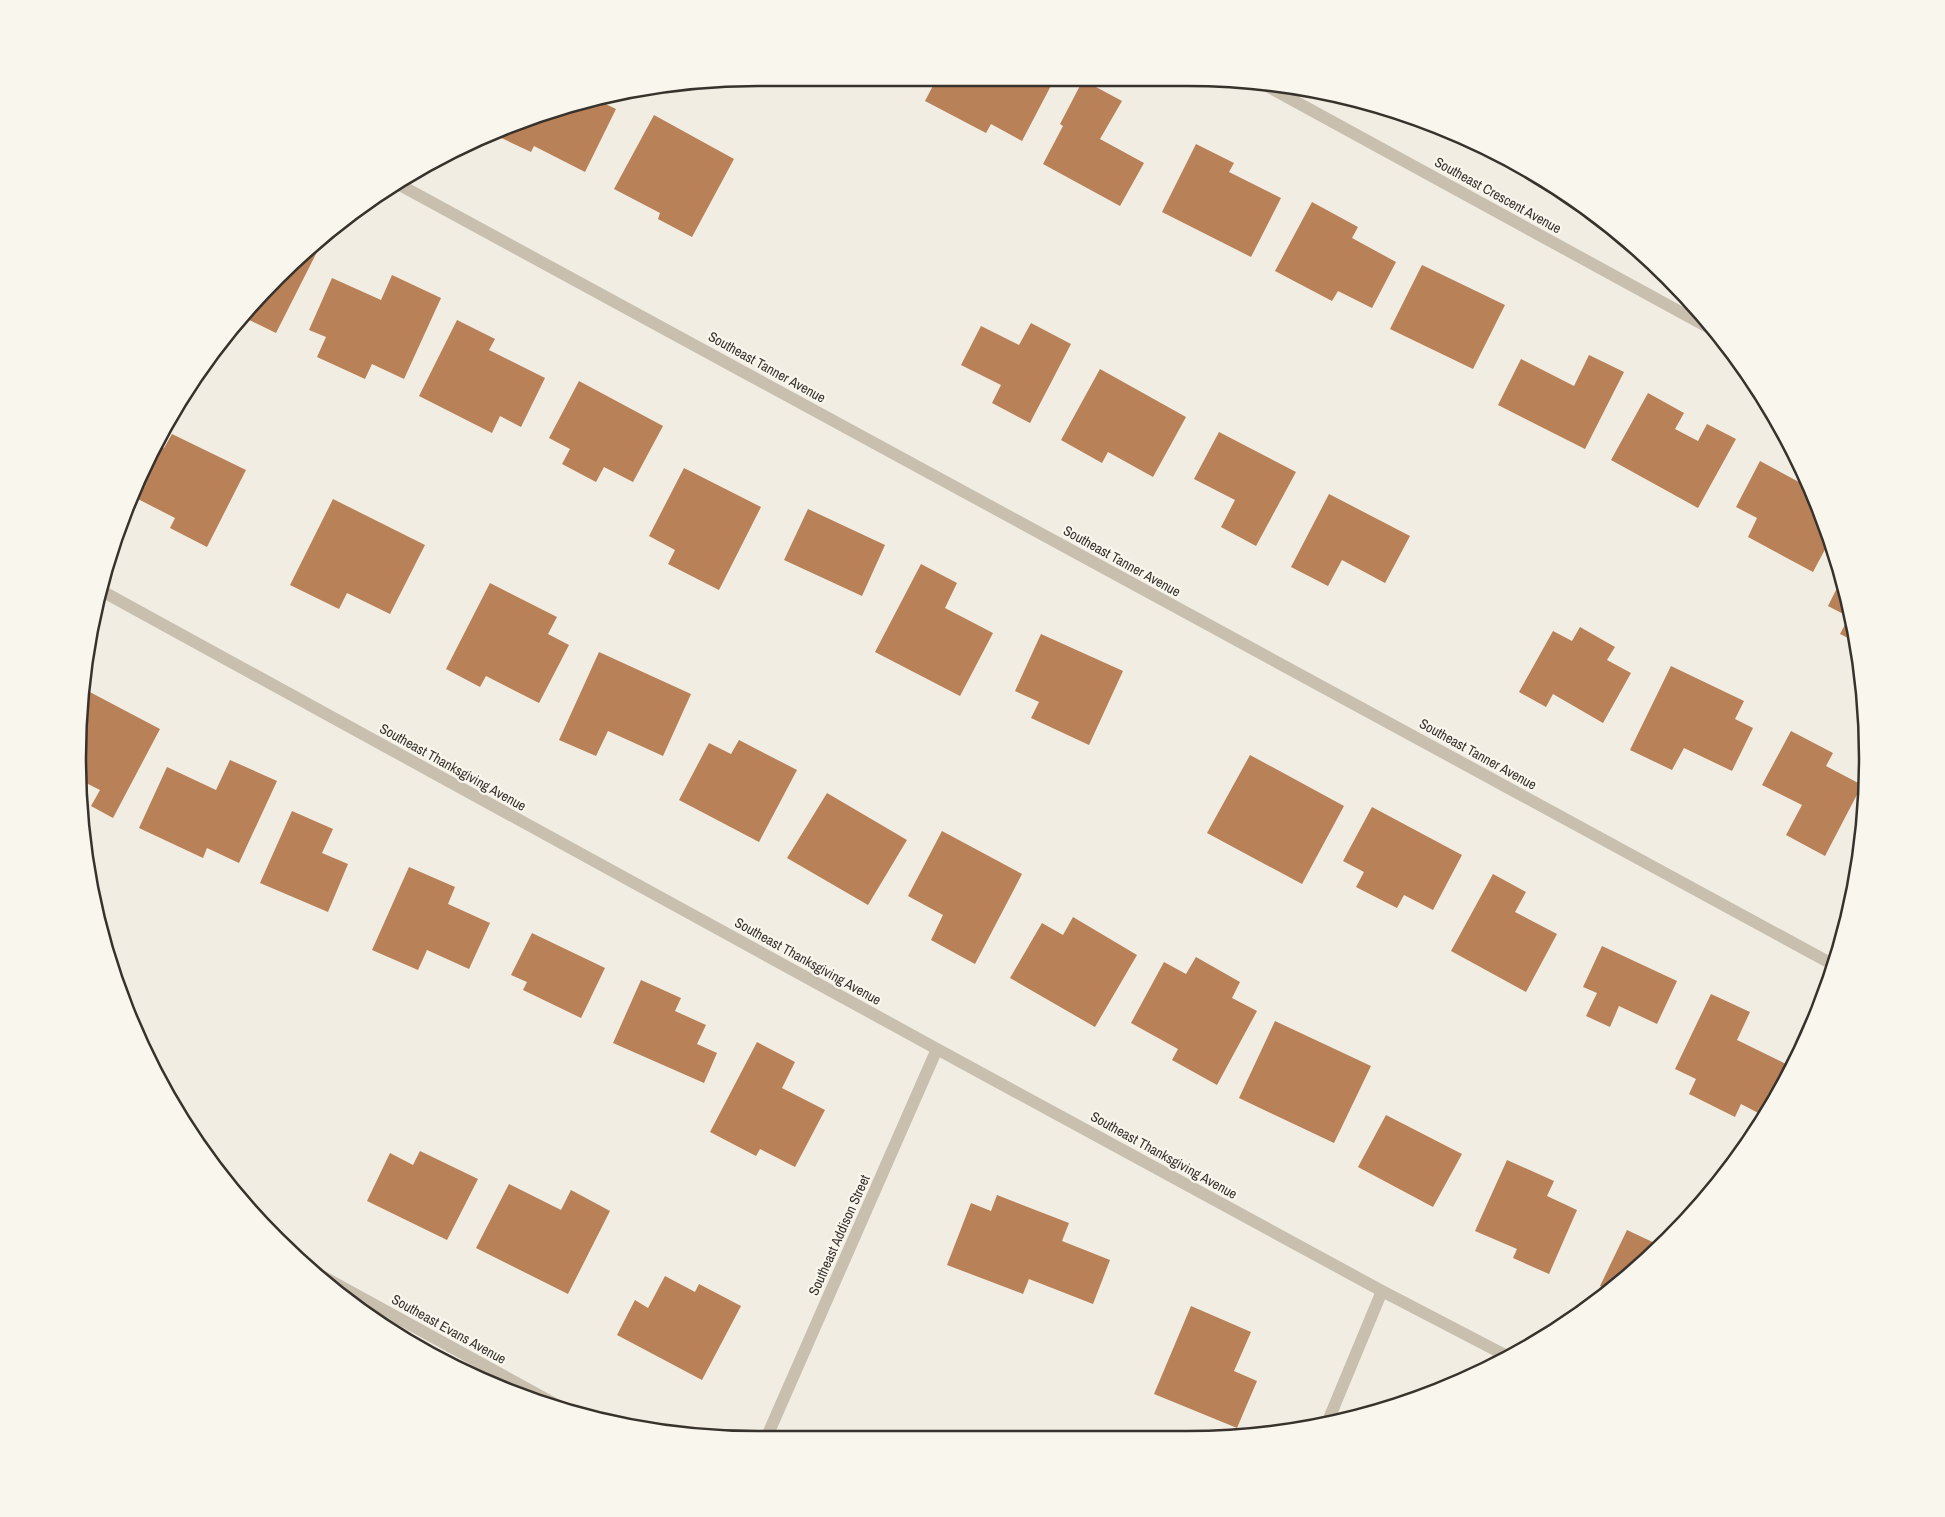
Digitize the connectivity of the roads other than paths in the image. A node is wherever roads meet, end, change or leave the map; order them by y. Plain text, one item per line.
1 (1280, 93) edge
2 (404, 187) edge
3 (1697, 321) edge
4 (107, 594) edge
5 (1827, 961) edge
6 (937, 1049) junction
7 (345, 1289) edge
8 (1382, 1291) junction
9 (1501, 1352) edge
10 (532, 1391) edge
11 (1330, 1415) edge
12 (769, 1431) edge

1 - 3 street, Southeast Crescent Avenue
2 - 5 street, Southeast Tanner Avenue
4 - 6 street, Southeast Thanksgiving Avenue
6 - 8 street, Southeast Thanksgiving Avenue
6 - 12 street, Southeast Addison Street
7 - 10 street, Southeast Evans Avenue
8 - 9 street, Southeast Thanksgiving Avenue
8 - 11 street

